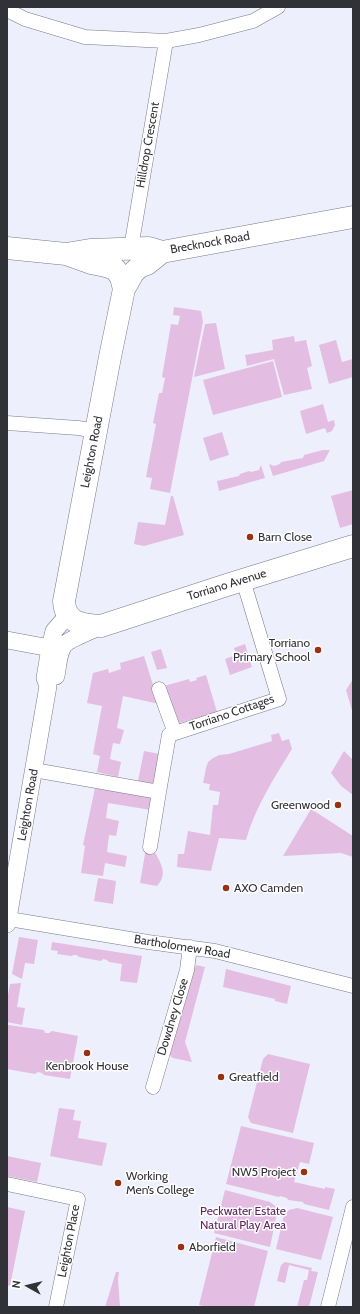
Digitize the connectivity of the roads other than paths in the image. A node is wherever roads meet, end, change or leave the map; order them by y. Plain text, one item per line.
1 (278, 7) edge
2 (7, 10) edge
3 (166, 41) junction
4 (353, 218) edge
5 (7, 248) edge
6 (131, 248) junction
7 (162, 252) junction
8 (66, 254) junction
9 (124, 289) junction
10 (7, 424) edge
11 (96, 430) junction
12 (353, 546) edge
13 (243, 580) junction
14 (68, 615) junction
15 (101, 626) junction
16 (7, 640) edge
17 (50, 648) junction
18 (48, 686) junction
19 (159, 689) dead end
20 (175, 733) junction
21 (34, 770) junction
22 (159, 792) junction
23 (150, 848) dead end
24 (8, 921) edge
25 (190, 947) junction
26 (353, 986) edge
27 (153, 1087) dead end
28 (7, 1184) edge
29 (353, 1206) edge
30 (56, 1307) edge
31 (328, 1307) edge

1 - 3 street
2 - 3 street
3 - 6 street, Hilldrop Crescent
4 - 7 main road, Brecknock Road
5 - 8 main road, Brecknock Road
6 - 7 main road, Brecknock Road
6 - 8 main road, Brecknock Road
7 - 9 main road
8 - 9 main road, Brecknock Road
9 - 11 main road, Leighton Road
10 - 11 street
11 - 14 main road, Leighton Road
12 - 13 main road, Torriano Avenue
13 - 15 main road, Torriano Avenue
13 - 20 street, Torriano Cottages
14 - 15 main road
14 - 17 street, Leighton Road
15 - 18 street, Leighton Road
16 - 17 street
17 - 18 street, Leighton Road
18 - 21 street, Leighton Road
19 - 20 street
20 - 22 street, Torriano Cottages
21 - 22 street
21 - 24 street, Leighton Road
22 - 23 street, Torriano Cottages
24 - 25 street, Bartholomew Road
25 - 26 street, Bartholomew Road
25 - 27 street, Dowdney Close
28 - 30 street, Leighton Place
29 - 31 street

